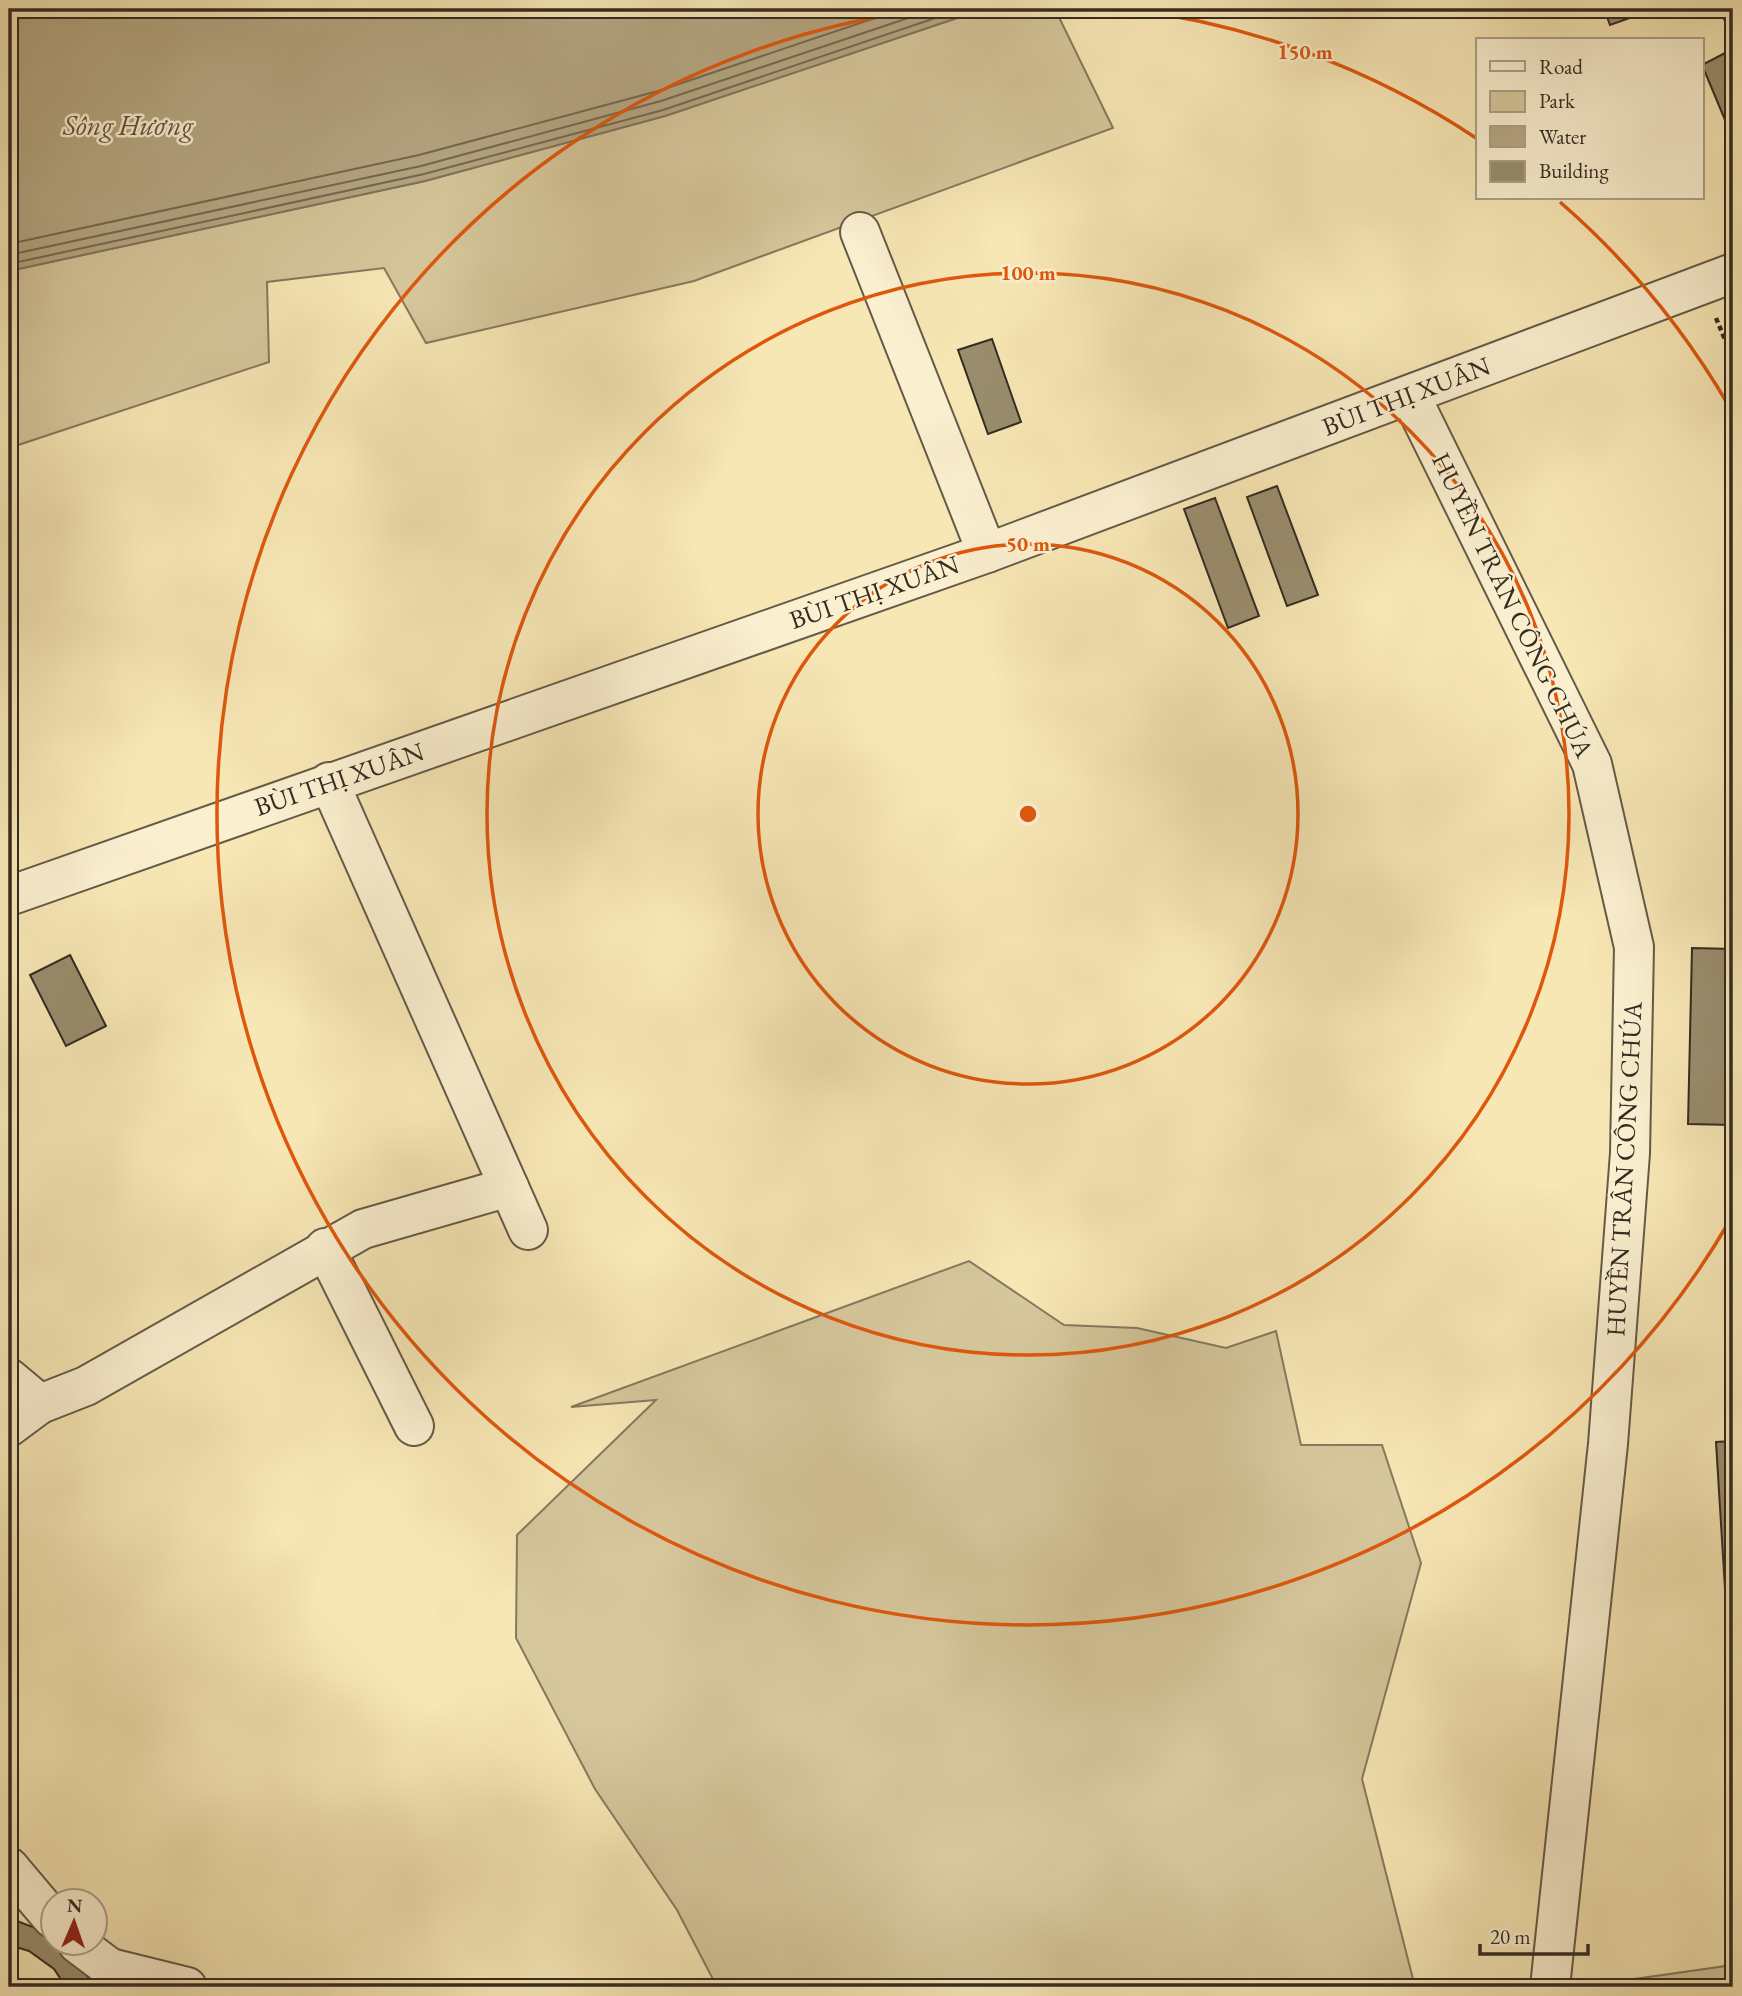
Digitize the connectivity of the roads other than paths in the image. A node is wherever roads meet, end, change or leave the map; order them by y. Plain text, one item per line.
1 (860, 232) dead end
2 (1733, 273) edge
3 (1410, 395) junction
4 (987, 553) junction
5 (329, 782) junction
6 (9, 896) edge
7 (509, 1187) junction
8 (528, 1230) dead end
9 (326, 1248) junction
10 (9, 1378) edge
11 (40, 1404) junction
12 (414, 1426) dead end
13 (9, 1427) edge
14 (9, 1867) edge
15 (38, 1901) edge
16 (92, 1958) edge
17 (112, 1978) edge
18 (187, 1987) edge
19 (1550, 1987) edge

1 - 4 street
2 - 3 street, BÙI THỊ XUÂN
3 - 4 street, BÙI THỊ XUÂN
3 - 19 street, HUYỀN TRÂN CÔNG CHÚA
4 - 5 street, BÙI THỊ XUÂN
5 - 6 street, BÙI THỊ XUÂN
5 - 7 street
7 - 8 street
7 - 9 street
9 - 11 street
9 - 12 street
10 - 11 street
11 - 13 street
14 - 15 street
16 - 17 street
17 - 18 street

